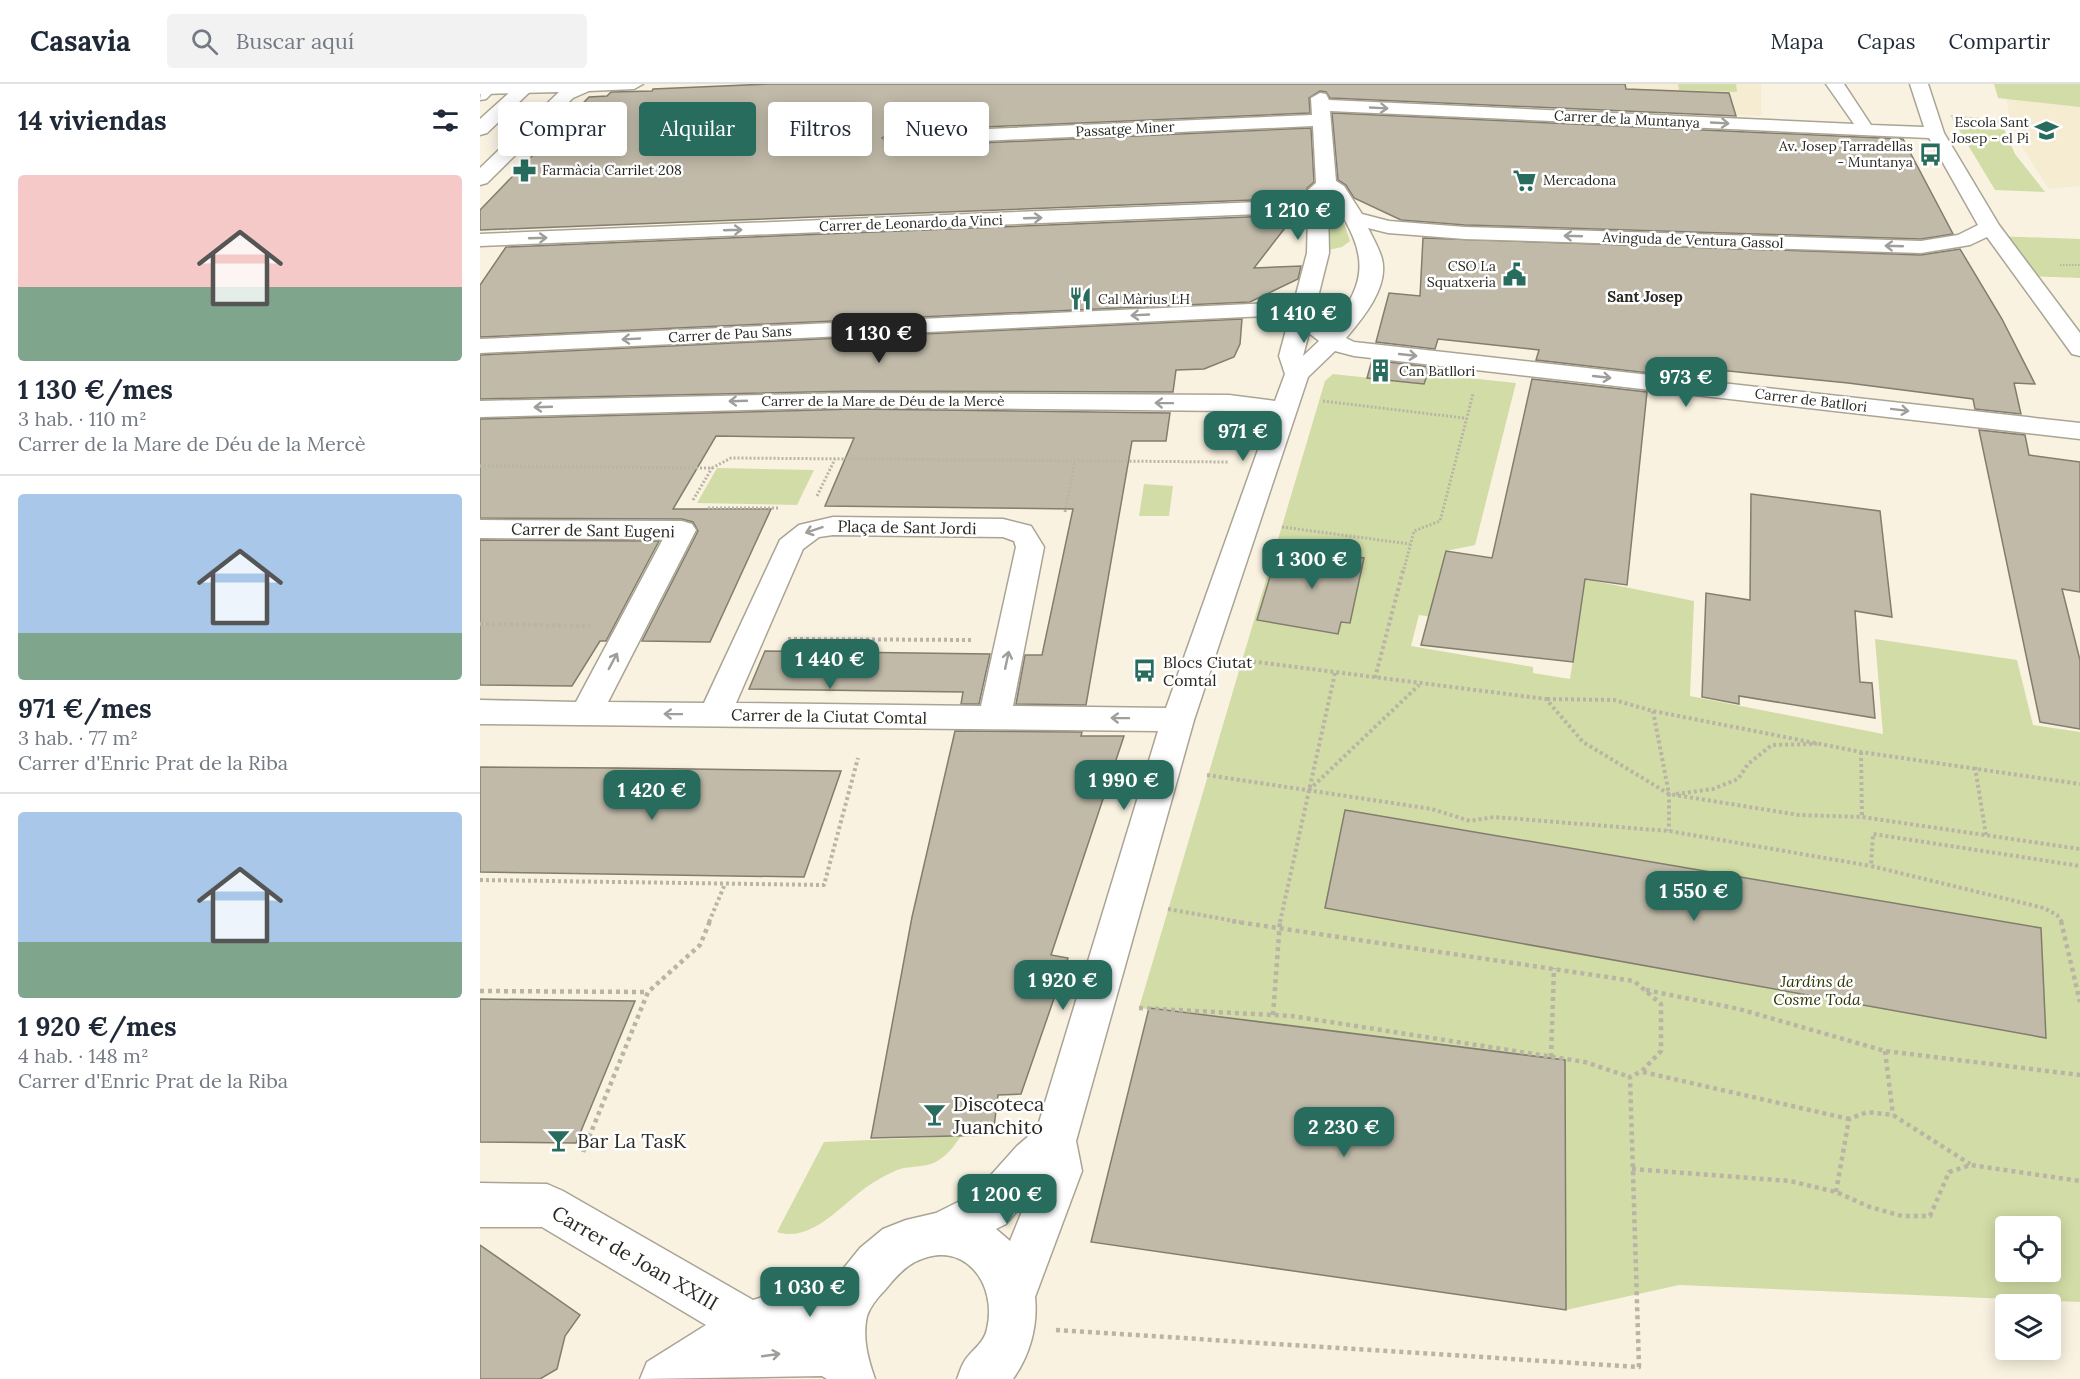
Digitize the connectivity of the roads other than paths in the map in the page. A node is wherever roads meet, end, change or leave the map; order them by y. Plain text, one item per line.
1 (634, 84) edge
2 (1319, 84) edge
3 (1835, 84) edge
4 (1919, 84) edge
5 (585, 85) edge
6 (527, 86) edge
7 (485, 89) edge
8 (1321, 112) junction
9 (1863, 123) dead end
10 (480, 129) edge
11 (989, 133) edge
12 (1935, 133) junction
13 (480, 179) edge
14 (1332, 187) junction
15 (1316, 206) junction
16 (1354, 218) junction
17 (1990, 227) junction
18 (1465, 233) junction
19 (480, 240) edge
20 (1921, 247) junction
21 (1349, 250) junction
22 (2028, 278) junction
23 (1311, 279) junction
24 (1302, 312) junction
25 (1331, 339) junction
26 (480, 346) edge
27 (2080, 349) edge
28 (1297, 374) junction
29 (480, 409) edge
30 (1285, 410) junction
31 (2080, 431) edge
32 (480, 529) edge
33 (480, 712) edge
34 (586, 713) junction
35 (715, 714) junction
36 (995, 717) junction
37 (1178, 720) junction
38 (1055, 1141) junction
39 (480, 1205) edge
40 (941, 1234) junction
41 (1014, 1291) junction
42 (852, 1293) junction
43 (750, 1325) junction
44 (846, 1366) edge
45 (992, 1372) edge
46 (668, 1376) edge

1 - 5 street
2 - 8 street
3 - 9 street
4 - 12 street
5 - 6 street
5 - 13 street
6 - 7 street
6 - 10 street
8 - 11 street, Passatge Miner
8 -> 12 street, Carrer de la Muntanya
8 - 14 street
12 - 17 street
14 - 15 street
14 - 16 street
19 -> 15 street, Carrer de Leonardo da Vinci
15 - 23 street
16 - 18 street, Avinguda de Ventura Gassol
16 - 21 street
17 - 20 street, Avinguda de Ventura Gassol
17 - 22 street
20 -> 18 street, Avinguda de Ventura Gassol
18 - 21 street, Avinguda de Ventura Gassol
20 - 22 street, Avinguda de Ventura Gassol
21 - 23 street
21 - 25 street
22 - 27 street
23 - 24 street
24 - 25 street, Carrer de Batllori
24 -> 26 street, Carrer de Pau Sans
24 - 28 street
25 - 28 street
25 -> 31 street, Carrer de Batllori
28 - 30 street
30 -> 29 street, Carrer de la Mare de Déu de la Mercè
30 - 37 street
34 -> 32 street, Carrer de Sant Eugeni
33 - 34 street, Carrer de la Ciutat Comtal
35 -> 34 street, Carrer de la Ciutat Comtal
35 - 36 street, Carrer de la Ciutat Comtal
36 -> 35 street, Plaça de Sant Jordi
37 -> 36 street, Carrer de la Ciutat Comtal
37 - 38 street
38 - 40 street
38 - 41 street
39 - 43 street, Carrer de Joan XXIII
40 - 41 street
40 - 42 street
41 - 45 street
42 - 43 street
42 - 44 street
43 - 46 street
46 -> 44 street

